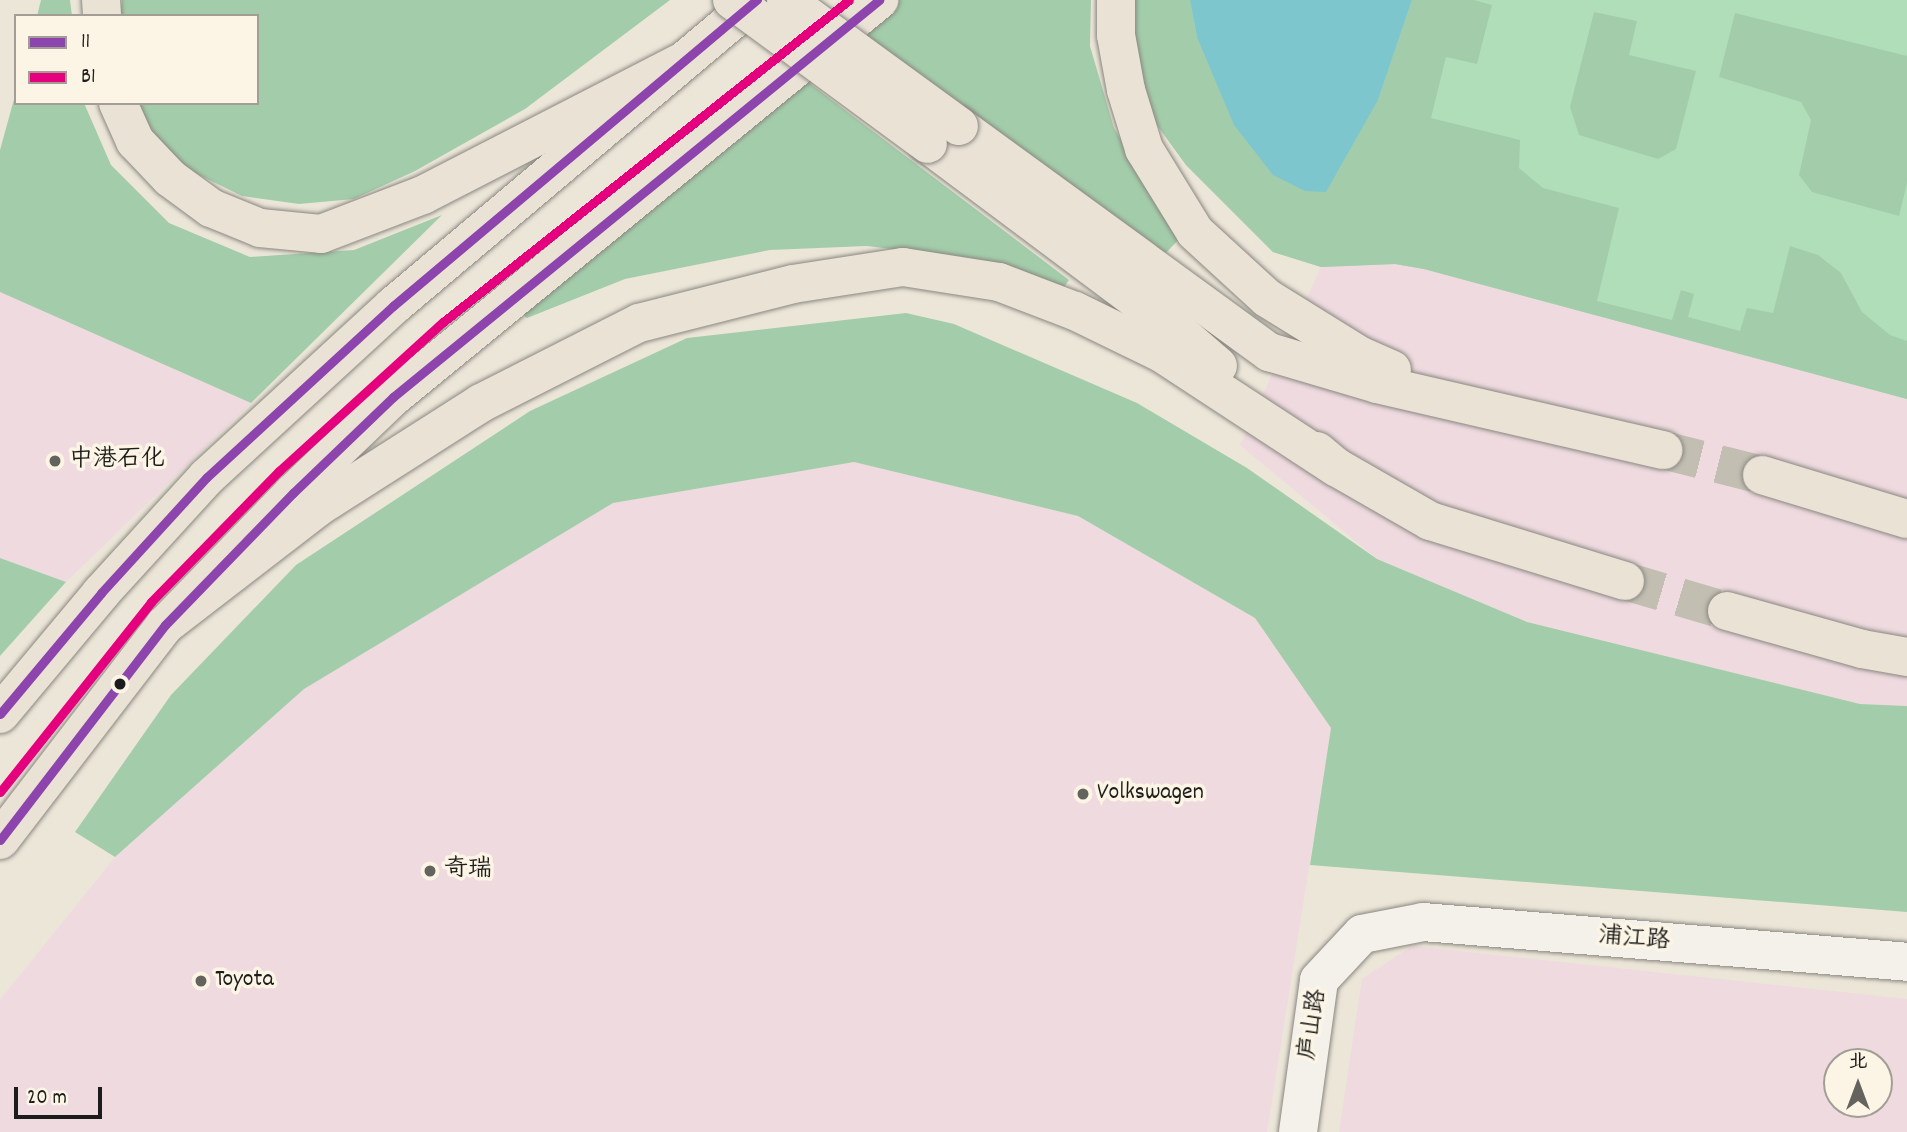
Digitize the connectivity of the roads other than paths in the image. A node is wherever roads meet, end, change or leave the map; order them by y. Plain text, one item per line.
1 (732, 0) edge
2 (757, 0) edge
3 (786, 0) edge
4 (879, 0) edge
5 (1116, 0) edge
6 (680, 63) junction
7 (119, 105) edge
8 (944, 135) junction
9 (1488, 410) junction
10 (1664, 450) tunnel mouth
11 (1336, 467) junction
12 (1762, 475) tunnel mouth
13 (1864, 505) junction
14 (1907, 513) edge
15 (1907, 519) edge
16 (1625, 581) tunnel mouth
17 (1727, 611) tunnel mouth
18 (165, 625) junction
19 (1907, 657) edge
20 (0, 714) edge
21 (0, 840) edge
22 (1362, 934) joint
23 (1907, 962) edge
24 (1298, 1132) edge

1 - 8 main road, bridge
2 - 6 main road
3 - 8 main road, bridge
4 - 18 main road
5 - 9 main road
6 - 7 main road
6 - 20 main road
8 - 9 main road
8 - 11 main road
9 - 10 main road
11 - 16 main road
11 - 18 main road
12 - 13 main road
13 - 14 main road
13 - 15 main road
17 - 19 main road
18 - 21 main road
22 - 23 street, 浦江路
22 - 24 street, 庐山路

